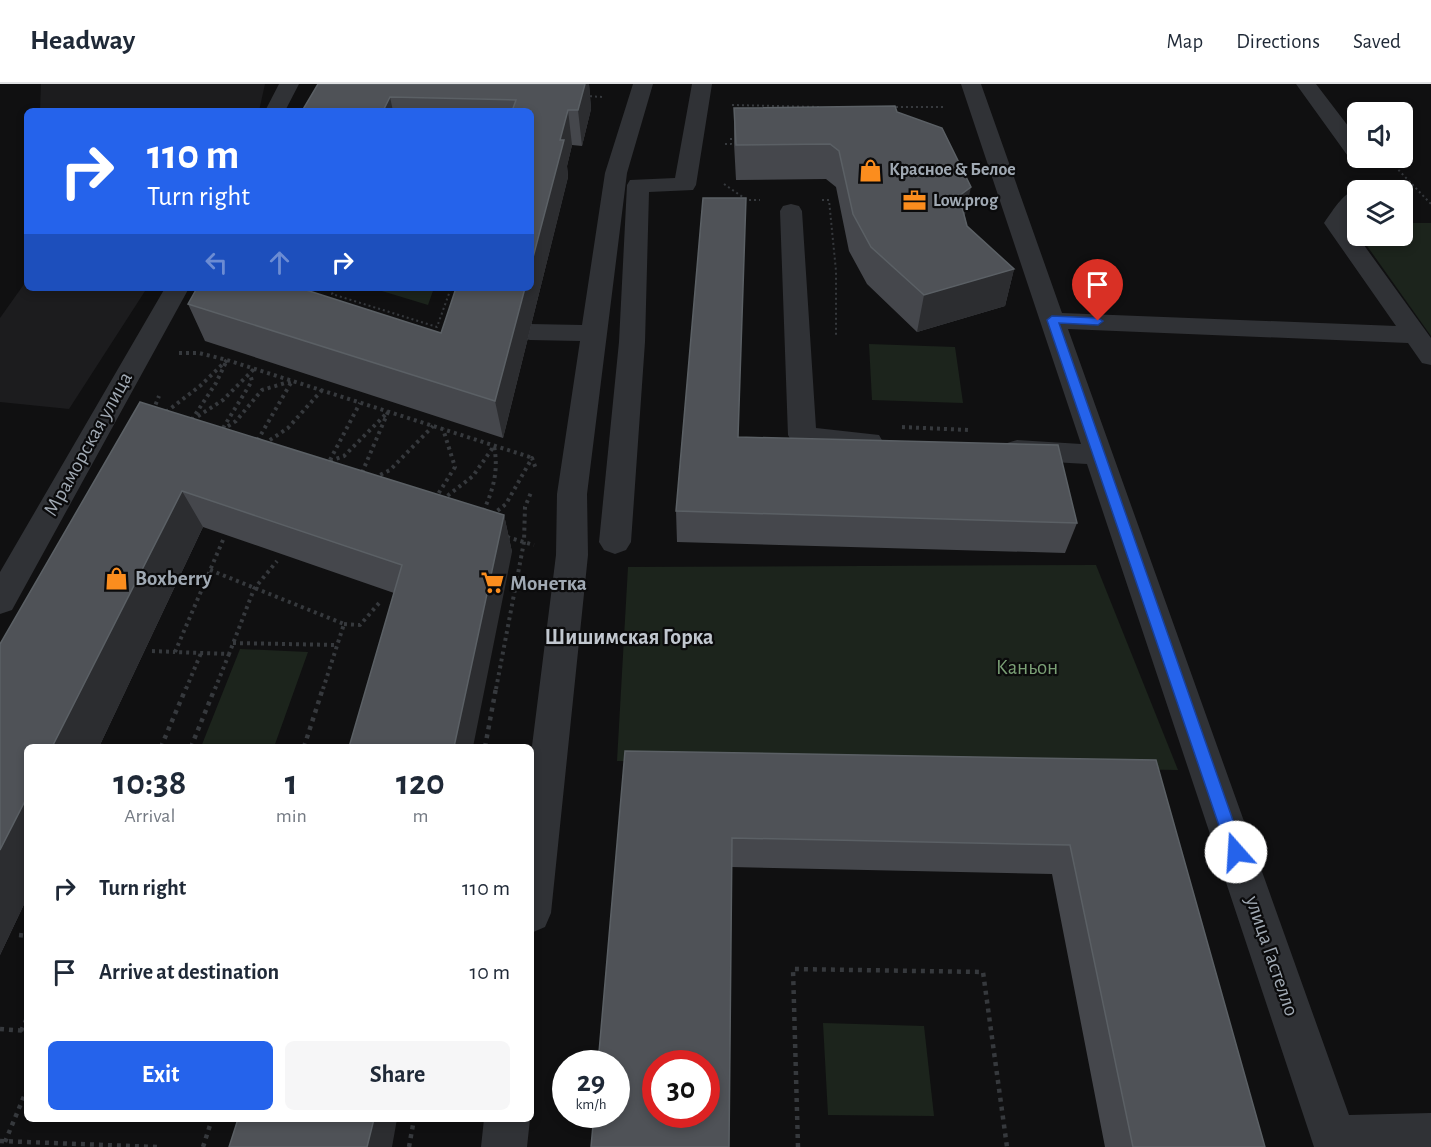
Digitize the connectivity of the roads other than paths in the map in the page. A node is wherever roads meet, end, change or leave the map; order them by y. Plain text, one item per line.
1 (289, 84) edge
2 (702, 84) edge
3 (971, 84) edge
4 (1306, 84) edge
5 (641, 91) edge
6 (277, 108) edge
7 (1347, 131) edge
8 (1347, 209) edge
9 (791, 211) dead end
10 (1347, 239) edge
11 (1352, 246) edge
12 (175, 291) edge
13 (1052, 320) junction
14 (530, 332) dead end
15 (594, 333) junction
16 (1415, 335) junction
17 (1431, 357) edge
18 (893, 435) road end
19 (993, 449) edge
20 (1099, 455) junction
21 (615, 542) dead end
22 (0, 601) edge
23 (534, 887) edge
24 (507, 1122) edge
25 (1431, 1136) edge
26 (1336, 1143) edge
27 (504, 1147) edge

1 - 6 street
2 - 21 street
3 - 13 street, улица Гастелло
4 - 7 street
5 - 15 street
8 - 10 street
9 - 18 street
11 - 16 street
12 - 22 street, Мраморская улица
13 - 16 street
13 - 20 street, улица Гастелло
14 - 15 street
15 - 23 street
16 - 17 street
19 - 20 street
20 - 26 street, улица Гастелло
24 - 27 street
25 - 26 street

